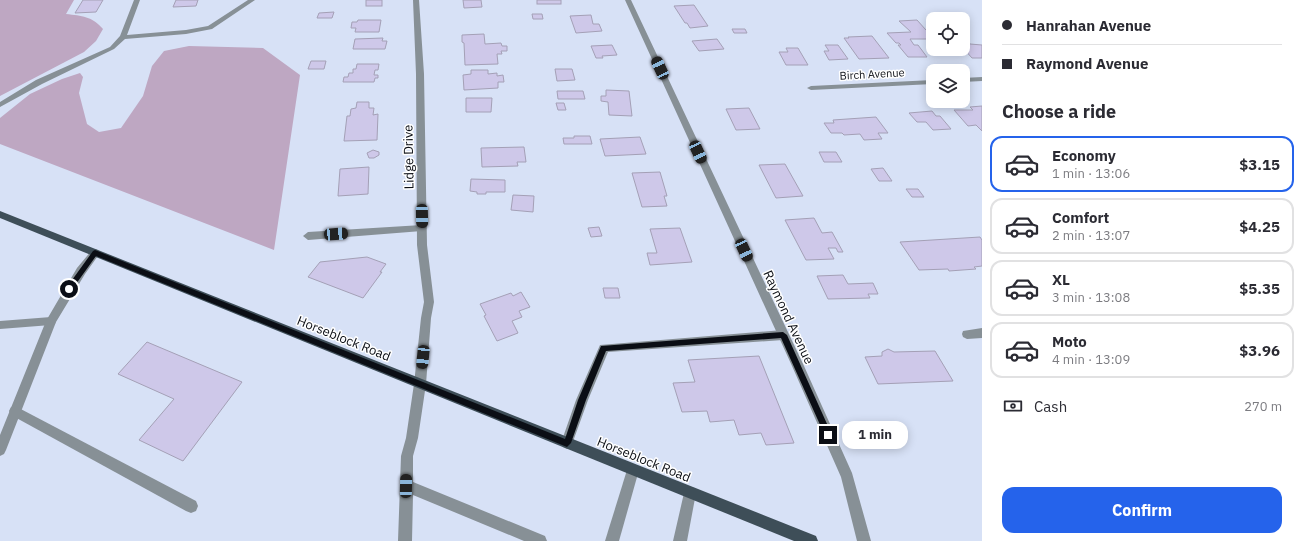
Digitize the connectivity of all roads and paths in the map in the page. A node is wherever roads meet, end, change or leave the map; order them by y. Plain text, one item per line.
1 (138, 0) edge
2 (252, 0) edge
3 (416, 0) edge
4 (628, 0) edge
5 (123, 38) junction
6 (982, 79) edge
7 (970, 80) edge
8 (926, 82) edge
9 (811, 88) dead end
10 (0, 105) edge
11 (0, 214) edge
12 (422, 228) junction
13 (308, 236) dead end
14 (95, 252) junction
15 (51, 321) junction
16 (0, 325) edge
17 (982, 333) edge
18 (967, 334) dead end
19 (783, 335) junction
20 (420, 384) junction
21 (15, 411) junction
22 (567, 443) junction
23 (0, 450) edge
24 (633, 470) junction
25 (406, 486) junction
26 (690, 493) junction
27 (192, 506) dead end
28 (405, 541) edge
29 (540, 541) edge
30 (612, 541) edge
31 (680, 541) edge
32 (811, 541) edge
33 (864, 541) edge

1 - 5 street
2 - 5 street
3 - 12 street, Lidge Drive
4 - 19 street, Raymond Avenue
5 - 10 street
6 - 7 street
8 - 9 street, Birch Avenue
11 - 14 main road, Horseblock Road
12 - 13 street
12 - 20 street, Lidge Drive
14 - 15 street
14 - 20 main road, Horseblock Road
15 - 16 street
15 - 21 street
17 - 18 street
19 - 22 street
19 - 33 street, Raymond Avenue
20 - 22 main road, Horseblock Road
20 - 25 street, Lidge Drive
21 - 23 street
21 - 27 street
22 - 24 main road, Horseblock Road
24 - 26 main road, Horseblock Road
24 - 30 street
25 - 28 street, Lidge Drive
25 - 29 street
26 - 31 street
26 - 32 main road, Horseblock Road

